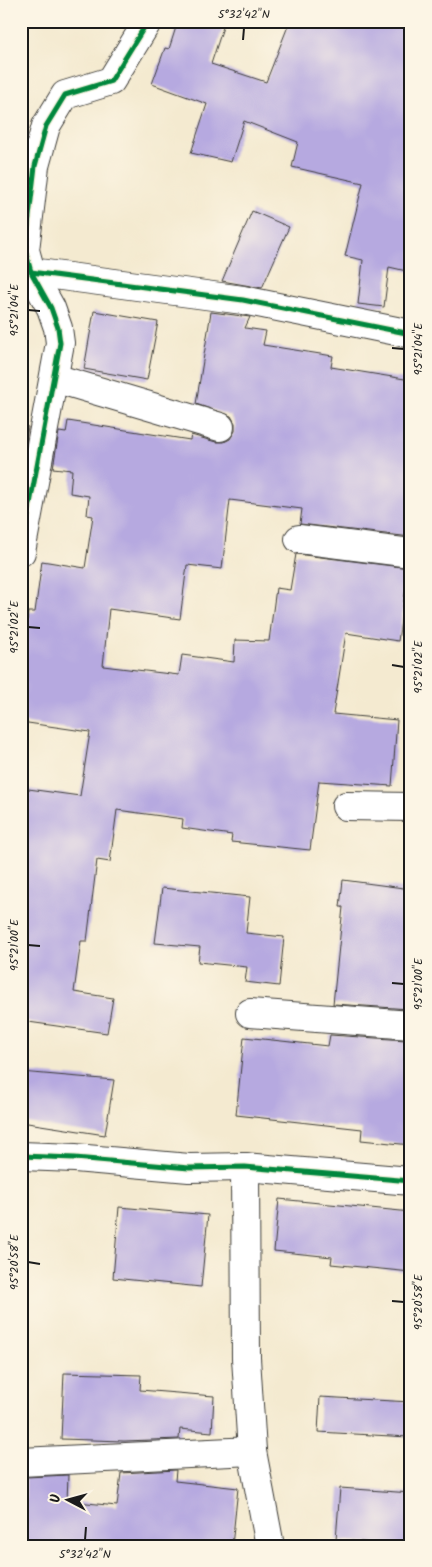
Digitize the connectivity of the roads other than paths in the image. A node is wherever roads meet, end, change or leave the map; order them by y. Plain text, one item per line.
1 (148, 21) edge
2 (30, 272) junction
3 (411, 334) edge
4 (54, 378) junction
5 (220, 426) dead end
6 (299, 539) dead end
7 (21, 552) edge
8 (411, 553) edge
9 (346, 806) dead end
10 (411, 807) edge
11 (250, 1013) dead end
12 (411, 1025) edge
13 (21, 1156) edge
14 (245, 1167) junction
15 (411, 1181) edge
16 (252, 1451) junction
17 (21, 1462) edge
18 (270, 1546) edge

1 - 2 street
2 - 3 street
2 - 4 street
4 - 5 street
4 - 7 street
6 - 8 street
9 - 10 street
11 - 12 street
13 - 14 street
14 - 15 street
14 - 16 street
16 - 17 street
16 - 18 street

